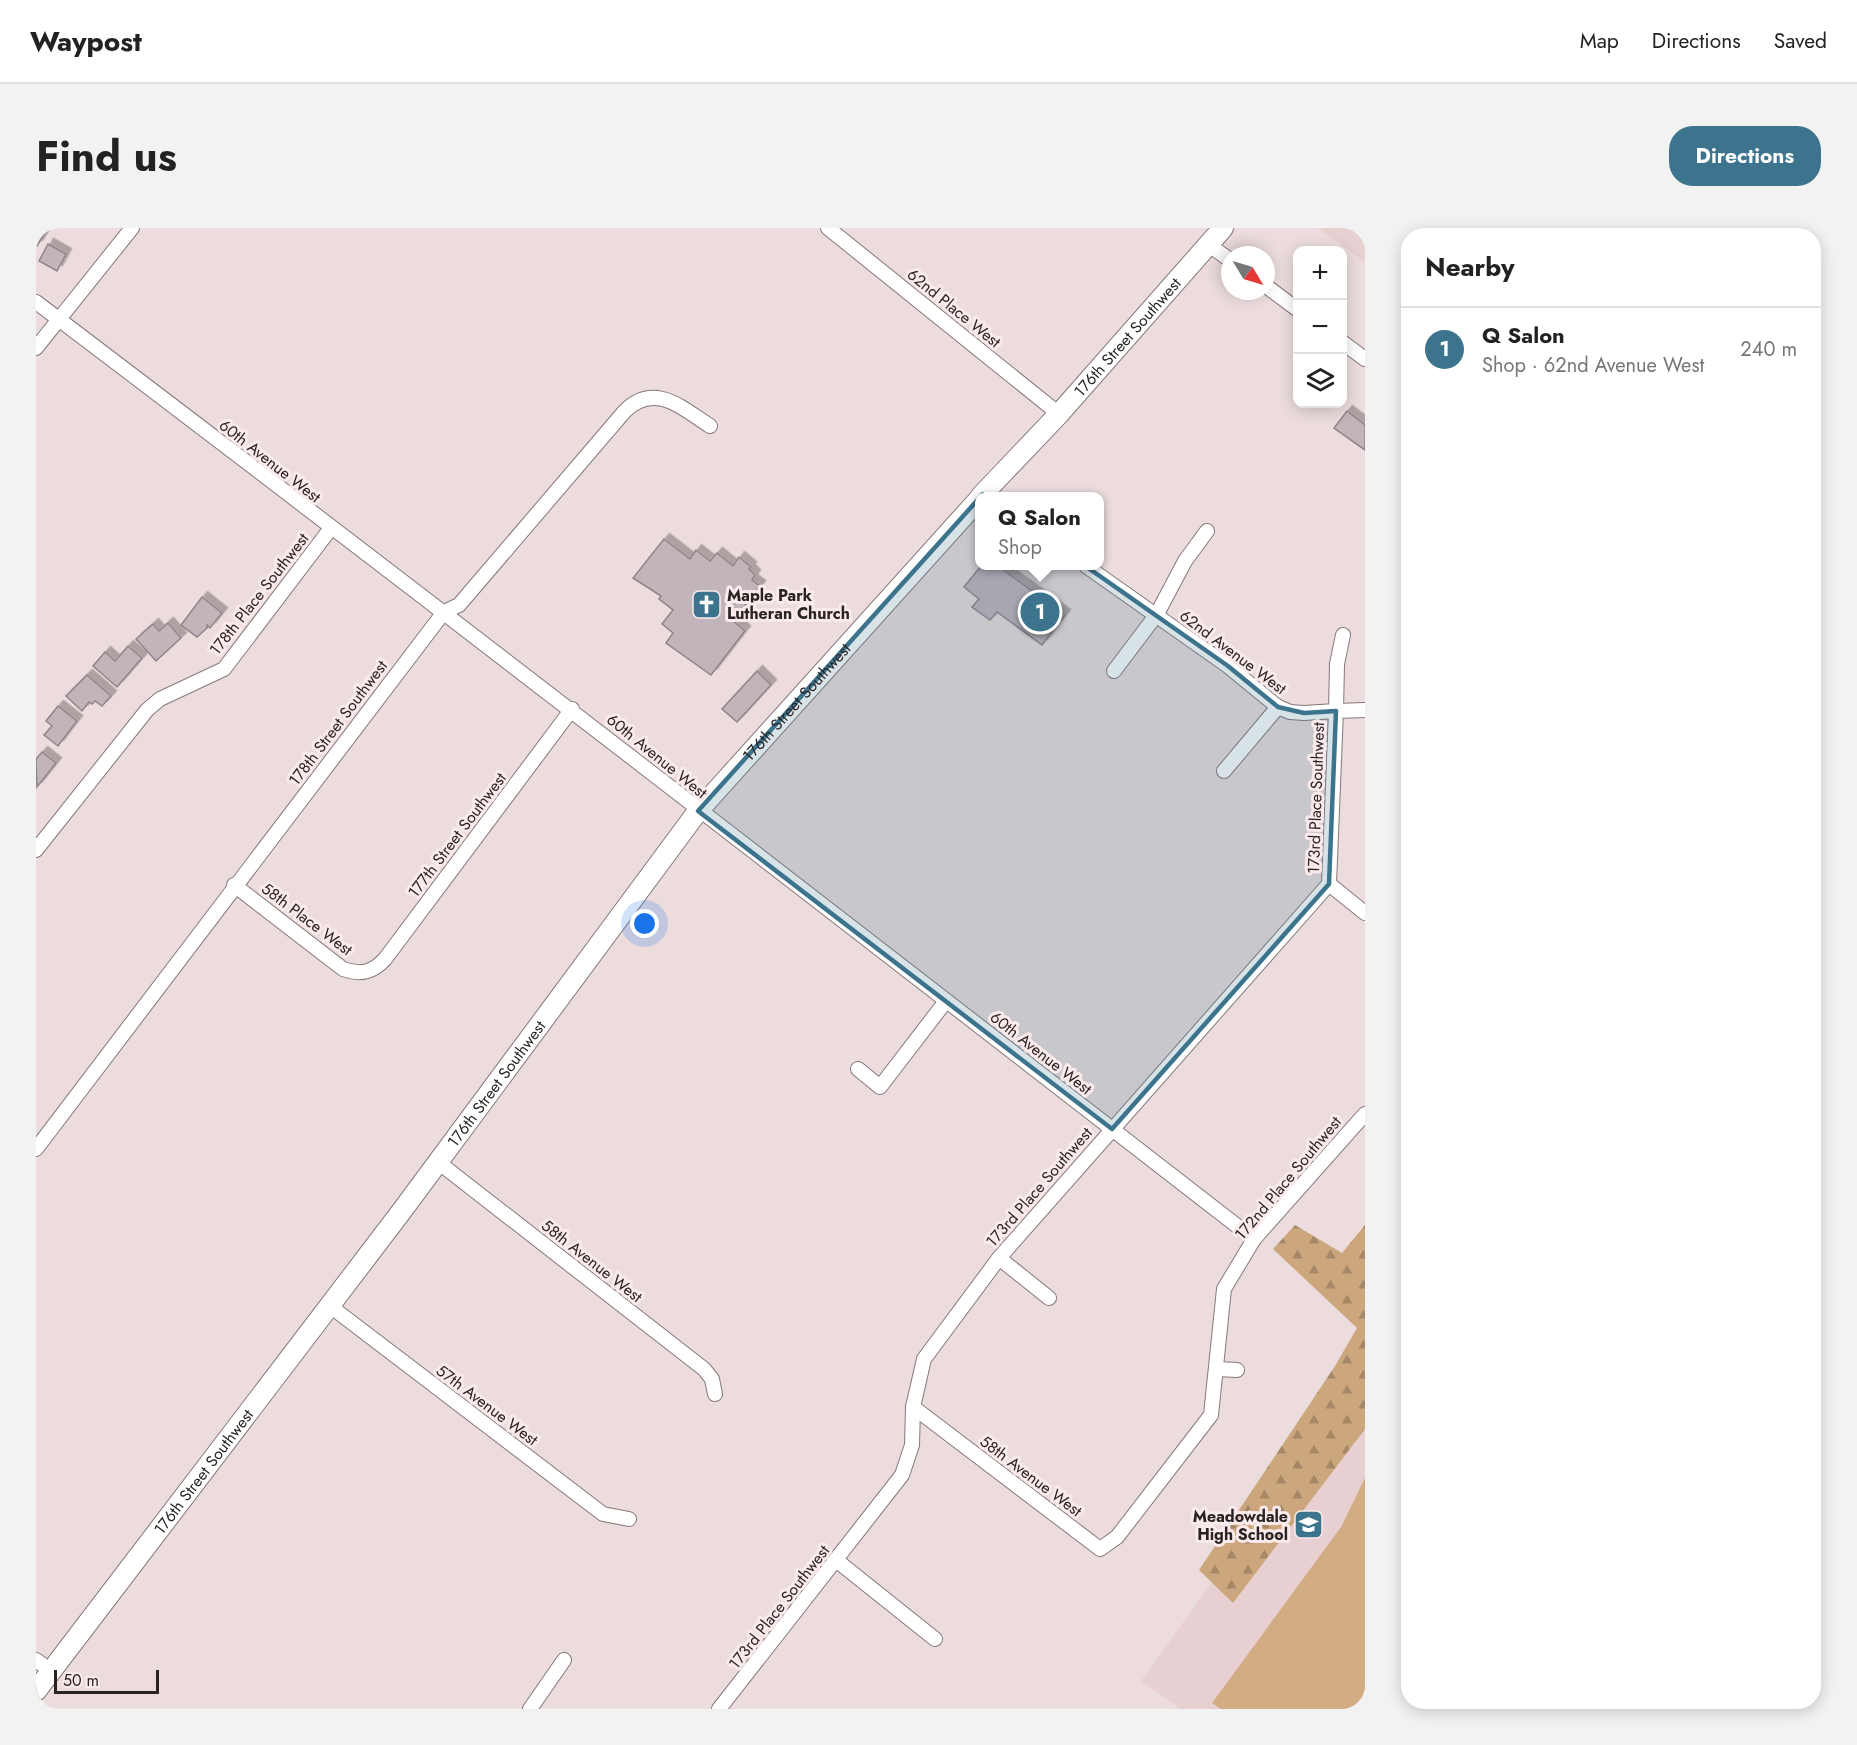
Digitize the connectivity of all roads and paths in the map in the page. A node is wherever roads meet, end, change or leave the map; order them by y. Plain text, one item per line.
1 (132, 228) edge
2 (828, 228) edge
3 (1222, 228) edge
4 (1209, 245) junction
5 (1221, 254) edge
6 (1275, 293) edge
7 (36, 302) edge
8 (1293, 306) edge
9 (59, 319) junction
10 (1347, 346) edge
11 (36, 348) edge
12 (1365, 359) edge
13 (1059, 414) junction
14 (710, 426) dead end
15 (987, 492) edge
16 (975, 505) edge
17 (331, 528) junction
18 (1207, 531) dead end
19 (1092, 570) edge
20 (444, 612) junction
21 (1157, 614) junction
22 (1343, 635) dead end
23 (1114, 671) dead end
24 (1278, 707) junction
25 (572, 709) junction
26 (1365, 710) edge
27 (1336, 711) junction
28 (1224, 771) dead end
29 (698, 811) junction
30 (36, 850) edge
31 (1329, 884) junction
32 (234, 885) junction
33 (1365, 913) edge
34 (363, 973) joint
35 (946, 1001) junction
36 (858, 1069) dead end
37 (1365, 1114) edge
38 (1112, 1129) junction
39 (36, 1149) edge
40 (438, 1162) junction
41 (1254, 1239) junction
42 (999, 1258) junction
43 (1049, 1298) dead end
44 (330, 1306) junction
45 (1217, 1369) junction
46 (1237, 1370) dead end
47 (715, 1394) dead end
48 (913, 1407) junction
49 (629, 1519) dead end
50 (1100, 1549) joint
51 (836, 1560) junction
52 (935, 1639) dead end
53 (564, 1660) dead end
54 (44, 1665) edge
55 (36, 1691) edge
56 (530, 1709) edge
57 (719, 1709) edge

1 - 9 street
2 - 13 street, 62nd Place West
3 - 4 street, 176th Street Southwest
4 - 5 street
4 - 13 street, 176th Street Southwest
6 - 8 street
7 - 9 street, 60th Avenue West
9 - 11 street
9 - 17 street, 60th Avenue West
10 - 12 street
13 - 15 street, 176th Street Southwest
14 - 20 street, 178th Street Southwest
16 - 29 street, 176th Street Southwest
17 - 20 street, 60th Avenue West
17 - 30 street, 178th Place Southwest
18 - 21 street
19 - 21 street, 62nd Avenue West
20 - 25 street, 60th Avenue West
20 - 32 street, 178th Street Southwest
21 - 23 street
21 - 24 street, 62nd Avenue West
22 - 27 street
24 - 27 street, 62nd Avenue West
24 - 28 street
25 - 29 street, 60th Avenue West
25 - 34 street, 177th Street Southwest
26 - 27 street, 173rd Place Southwest
27 - 31 street, 173rd Place Southwest
29 - 35 street, 60th Avenue West
29 - 40 street, 176th Street Southwest
31 - 33 street
31 - 38 street, 173rd Place Southwest
32 - 34 street, 58th Place West
32 - 39 street, 178th Street Southwest
35 - 36 street
35 - 38 street, 60th Avenue West
37 - 41 street, 172nd Place Southwest
38 - 41 street, 60th Avenue West
38 - 42 street, 173rd Place Southwest
40 - 44 street, 176th Street Southwest
40 - 47 street, 58th Avenue West
41 - 45 street, 172nd Place Southwest
42 - 43 street
42 - 48 street, 173rd Place Southwest
44 - 49 street, 57th Avenue West
44 - 54 street, 176th Street Southwest
45 - 46 street
45 - 50 street, 172nd Place Southwest
48 - 50 street, 58th Avenue West
48 - 51 street, 173rd Place Southwest
51 - 52 street
51 - 57 street, 173rd Place Southwest
53 - 56 street
54 - 55 street, 176th Street Southwest

